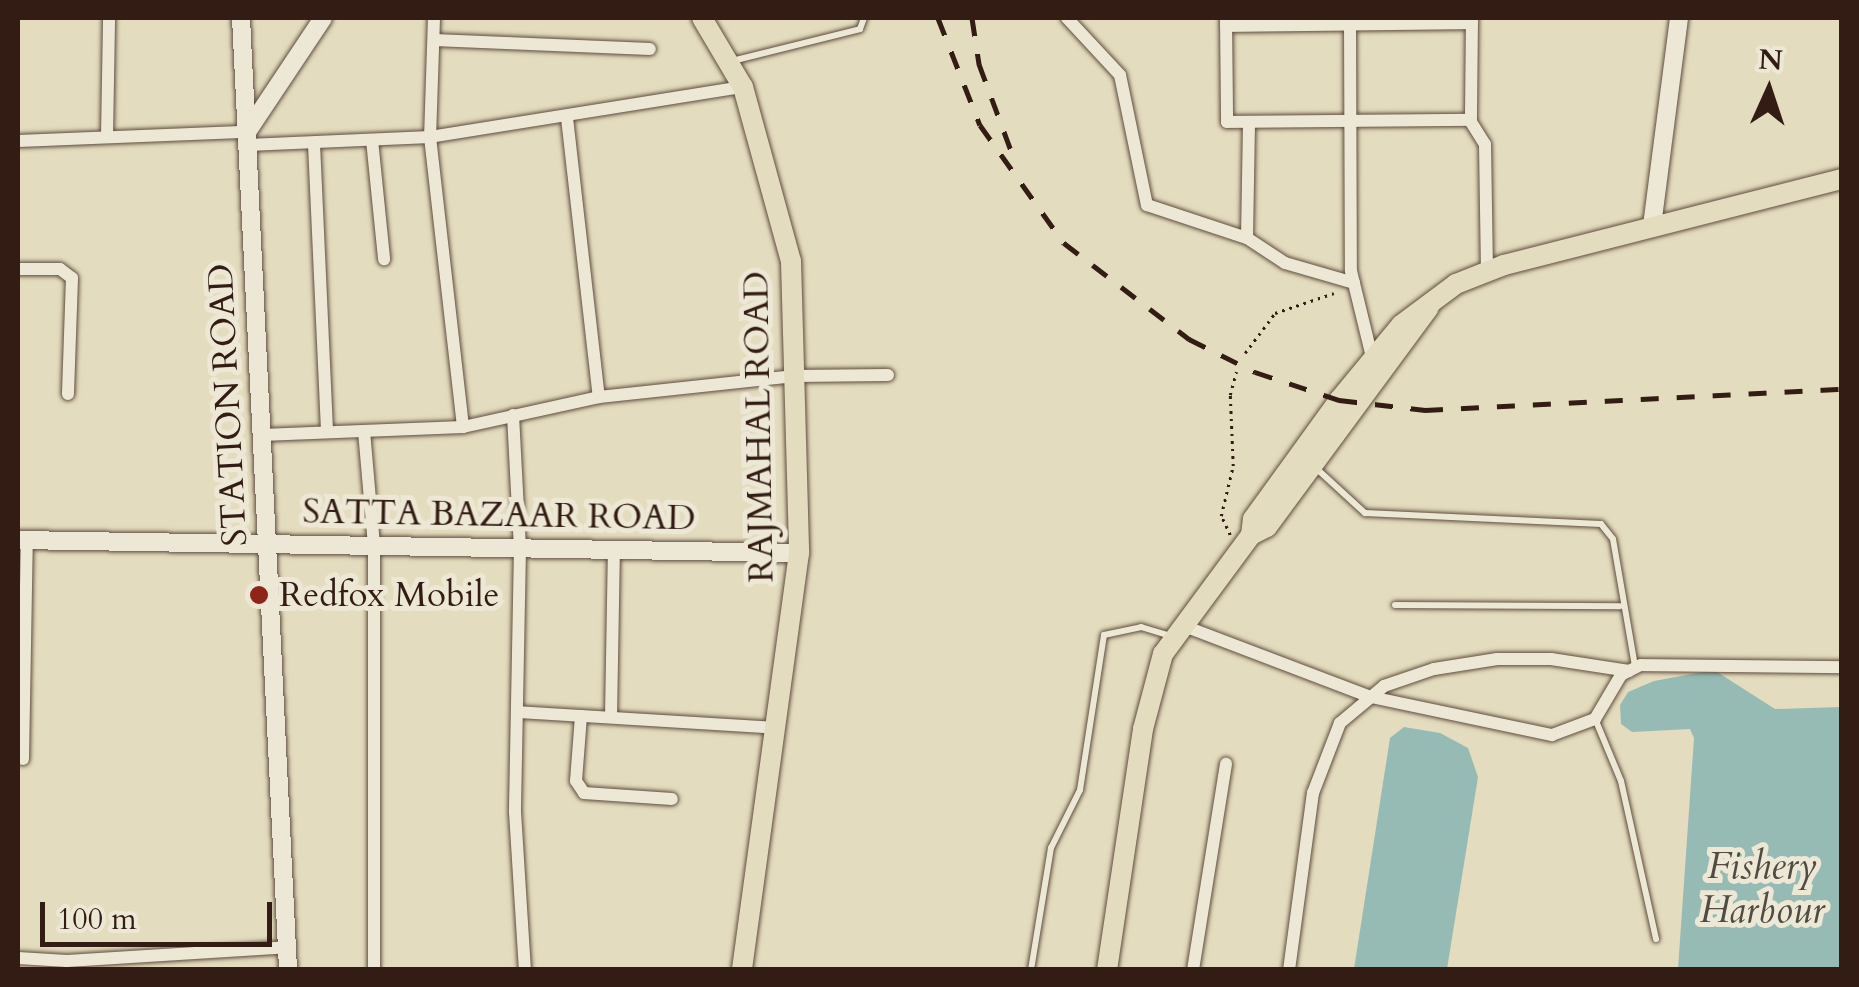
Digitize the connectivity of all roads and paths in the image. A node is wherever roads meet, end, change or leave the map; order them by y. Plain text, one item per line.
1 (109, 18) edge
2 (241, 18) edge
3 (323, 18) edge
4 (434, 18) edge
5 (702, 18) edge
6 (864, 18) edge
7 (1067, 18) edge
8 (1679, 18) edge
9 (1350, 20) edge
10 (1472, 20) edge
11 (1226, 22) edge
12 (434, 40) junction
13 (650, 48) dead end
14 (731, 62) junction
15 (743, 86) junction
16 (567, 118) junction
17 (1350, 120) junction
18 (1471, 120) junction
19 (1249, 124) junction
20 (107, 137) junction
21 (430, 138) junction
22 (247, 139) junction
23 (372, 140) junction
24 (18, 141) edge
25 (314, 144) junction
26 (1842, 179) edge
27 (1652, 226) junction
28 (1247, 238) junction
29 (384, 259) dead end
30 (18, 270) edge
31 (1487, 272) junction
32 (1349, 282) junction
33 (1429, 307) junction
34 (1246, 353) dead end
35 (1373, 361) junction
36 (1236, 372) dead end
37 (888, 375) dead end
38 (794, 376) junction
39 (68, 394) dead end
40 (598, 396) junction
41 (512, 415) junction
42 (463, 427) junction
43 (327, 431) junction
44 (364, 432) junction
45 (262, 435) junction
46 (1313, 464) junction
47 (22, 540) edge
48 (1246, 541) junction
49 (267, 543) junction
50 (374, 546) junction
51 (520, 548) junction
52 (614, 550) junction
53 (799, 553) junction
54 (1395, 605) dead end
55 (1620, 606) junction
56 (1179, 632) junction
57 (1842, 666) edge
58 (1632, 670) junction
59 (1371, 697) junction
60 (517, 712) junction
61 (1598, 715) junction
62 (581, 716) junction
63 (611, 717) junction
64 (775, 728) junction
65 (23, 758) dead end
66 (1226, 764) dead end
67 (672, 799) dead end
68 (1656, 939) dead end
69 (287, 947) junction
70 (18, 958) edge
71 (288, 970) edge
72 (374, 970) edge
73 (525, 970) edge
74 (742, 970) edge
75 (1030, 970) edge
76 (1107, 970) edge
77 (1193, 970) edge
78 (1289, 970) edge

1 - 20 street
2 - 22 street, STATION ROAD
3 - 22 street
4 - 12 street
5 - 14 main road, RAJMAHAL ROAD
6 - 14 lane
7 - 28 street
8 - 27 street
9 - 10 street
9 - 11 street
9 - 17 street
10 - 18 street
11 - 19 street
12 - 13 street
12 - 21 street
14 - 15 main road, RAJMAHAL ROAD
15 - 16 street
15 - 38 main road, RAJMAHAL ROAD
16 - 21 street
16 - 40 street
17 - 18 street
17 - 19 street
17 - 32 street
18 - 31 street
19 - 28 street
20 - 22 street
20 - 24 street
21 - 23 street
21 - 42 street
22 - 25 street
22 - 45 street, STATION ROAD
23 - 25 street
23 - 29 street
25 - 43 street
26 - 27 main road
27 - 31 main road
28 - 32 street
30 - 39 street
31 - 33 main road
32 - 34 path
32 - 35 street
33 - 35 main road
33 - 46 main road
35 - 48 main road
36 - 48 path
37 - 38 street
38 - 40 street
38 - 53 main road, RAJMAHAL ROAD
40 - 41 street
41 - 42 street
41 - 51 street
42 - 44 street
43 - 44 street
43 - 45 street
44 - 50 street
45 - 49 street, STATION ROAD
46 - 48 main road
46 - 55 lane
47 - 49 street, SATTA BAZAAR ROAD
47 - 65 street
48 - 56 main road
49 - 50 street, SATTA BAZAAR ROAD
49 - 69 street, STATION ROAD
50 - 51 street, SATTA BAZAAR ROAD
50 - 72 street
51 - 52 street, SATTA BAZAAR ROAD
51 - 60 street
52 - 53 street, SATTA BAZAAR ROAD
52 - 63 street
53 - 64 main road, RAJMAHAL ROAD
54 - 55 lane
55 - 58 lane
56 - 59 street
56 - 75 lane
56 - 76 main road
57 - 58 street
58 - 59 street
58 - 61 street
59 - 61 street
59 - 78 street
60 - 62 street
60 - 73 street
61 - 68 lane
62 - 63 street
62 - 67 street
63 - 64 street
64 - 74 main road, RAJMAHAL ROAD
66 - 77 street
69 - 70 street
69 - 71 street, STATION ROAD

